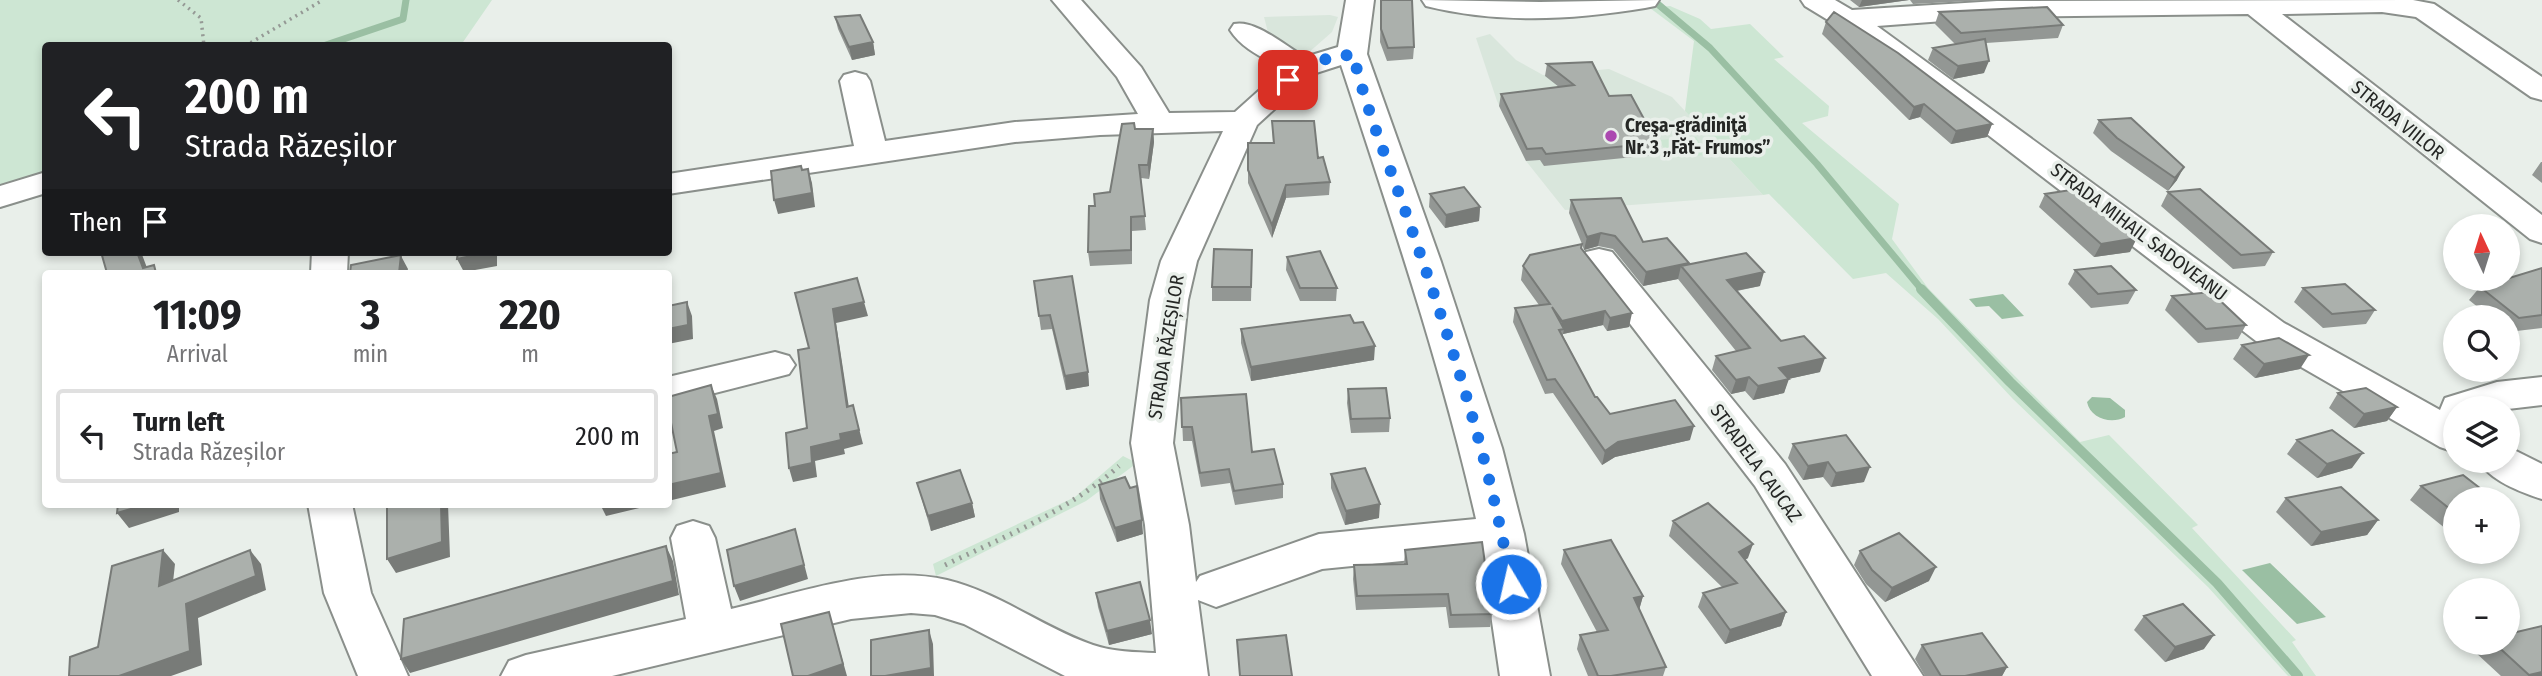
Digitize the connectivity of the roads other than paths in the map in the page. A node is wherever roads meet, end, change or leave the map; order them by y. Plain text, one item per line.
1 (1066, 0) edge
2 (1360, 0) edge
3 (1436, 0) edge
4 (1643, 0) edge
5 (1815, 0) edge
6 (2134, 4) edge
7 (2255, 6) junction
8 (1469, 9) junction
9 (1849, 19) junction
10 (1244, 30) dead end
11 (1482, 36) dead end
12 (1353, 54) junction
13 (1303, 68) junction
14 (855, 81) dead end
15 (2542, 91) edge
16 (1243, 121) junction
17 (1159, 123) junction
18 (872, 153) junction
19 (42, 183) edge
20 (672, 184) edge
21 (0, 197) edge
22 (2542, 232) edge
23 (1599, 260) dead end
24 (775, 365) dead end
25 (672, 390) edge
26 (2542, 391) edge
27 (2497, 396) edge
28 (2443, 417) edge
29 (2520, 471) edge
30 (2542, 483) edge
31 (331, 508) edge
32 (1502, 534) junction
33 (693, 538) dead end
34 (1216, 589) dead end
35 (713, 634) junction
36 (1183, 675) edge
37 (383, 676) edge
38 (526, 676) edge
39 (1525, 676) edge
40 (1898, 676) edge

1 - 17 street
2 - 12 street
3 - 8 street
4 - 8 street
5 - 9 street, STRADA MIHAIL SADOVEANU
6 - 7 street
6 - 9 street
7 - 15 street
7 - 22 street, STRADA VIILOR
8 - 11 street
9 - 28 street, STRADA MIHAIL SADOVEANU
10 - 13 street
12 - 13 street, STRADA RĂZEȘILOR
12 - 32 street
13 - 16 street, STRADA RĂZEȘILOR
14 - 18 street
16 - 17 street
16 - 36 street, STRADA RĂZEȘILOR
17 - 18 street
18 - 20 street
19 - 21 street
23 - 40 street, STRADELA CAUCAZ
24 - 25 street
26 - 27 street, STRADA MIHAIL SADOVEANU
29 - 30 street
31 - 37 street
32 - 34 street
32 - 39 street
33 - 35 street
35 - 36 street, STRADA RĂZEȘILOR
35 - 38 street, STRADA RĂZEȘILOR

